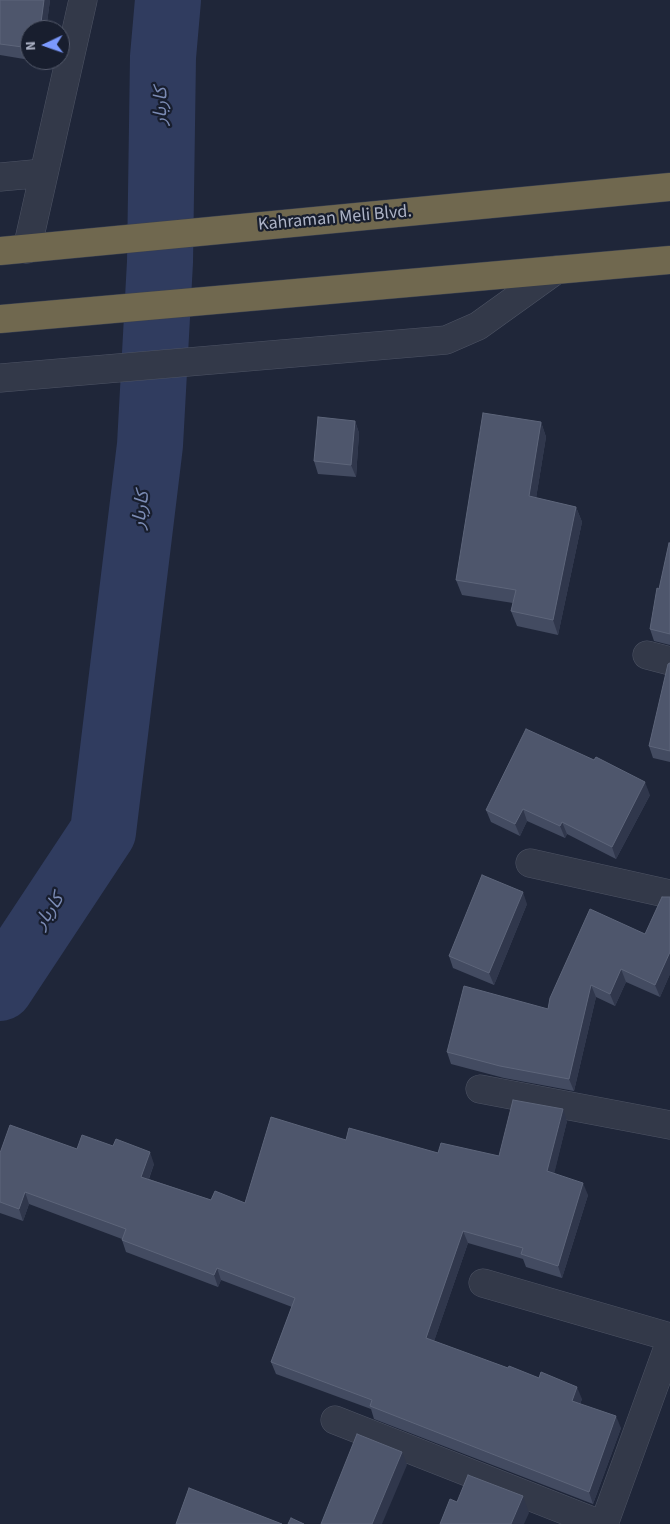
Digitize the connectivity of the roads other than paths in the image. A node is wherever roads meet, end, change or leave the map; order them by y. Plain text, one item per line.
1 (83, 0) edge
2 (44, 173) junction
3 (0, 177) edge
4 (670, 187) edge
5 (27, 249) junction
6 (0, 251) edge
7 (670, 260) edge
8 (556, 270) junction
9 (0, 319) edge
10 (0, 378) edge
11 (530, 863) dead end
12 (670, 894) edge
13 (480, 1089) dead end
14 (670, 1125) edge
15 (482, 1282) dead end
16 (670, 1337) edge
17 (670, 1342) edge
18 (335, 1420) dead end
19 (600, 1524) edge
20 (604, 1524) edge

1 - 2 street
2 - 3 street
2 - 5 street
4 - 5 highway, Kahraman Meli Blvd.
5 - 6 highway, Kahraman Meli Blvd.
7 - 8 highway
8 - 9 highway
8 - 10 street
11 - 12 street
13 - 14 street
15 - 16 street
17 - 20 street
18 - 19 street

